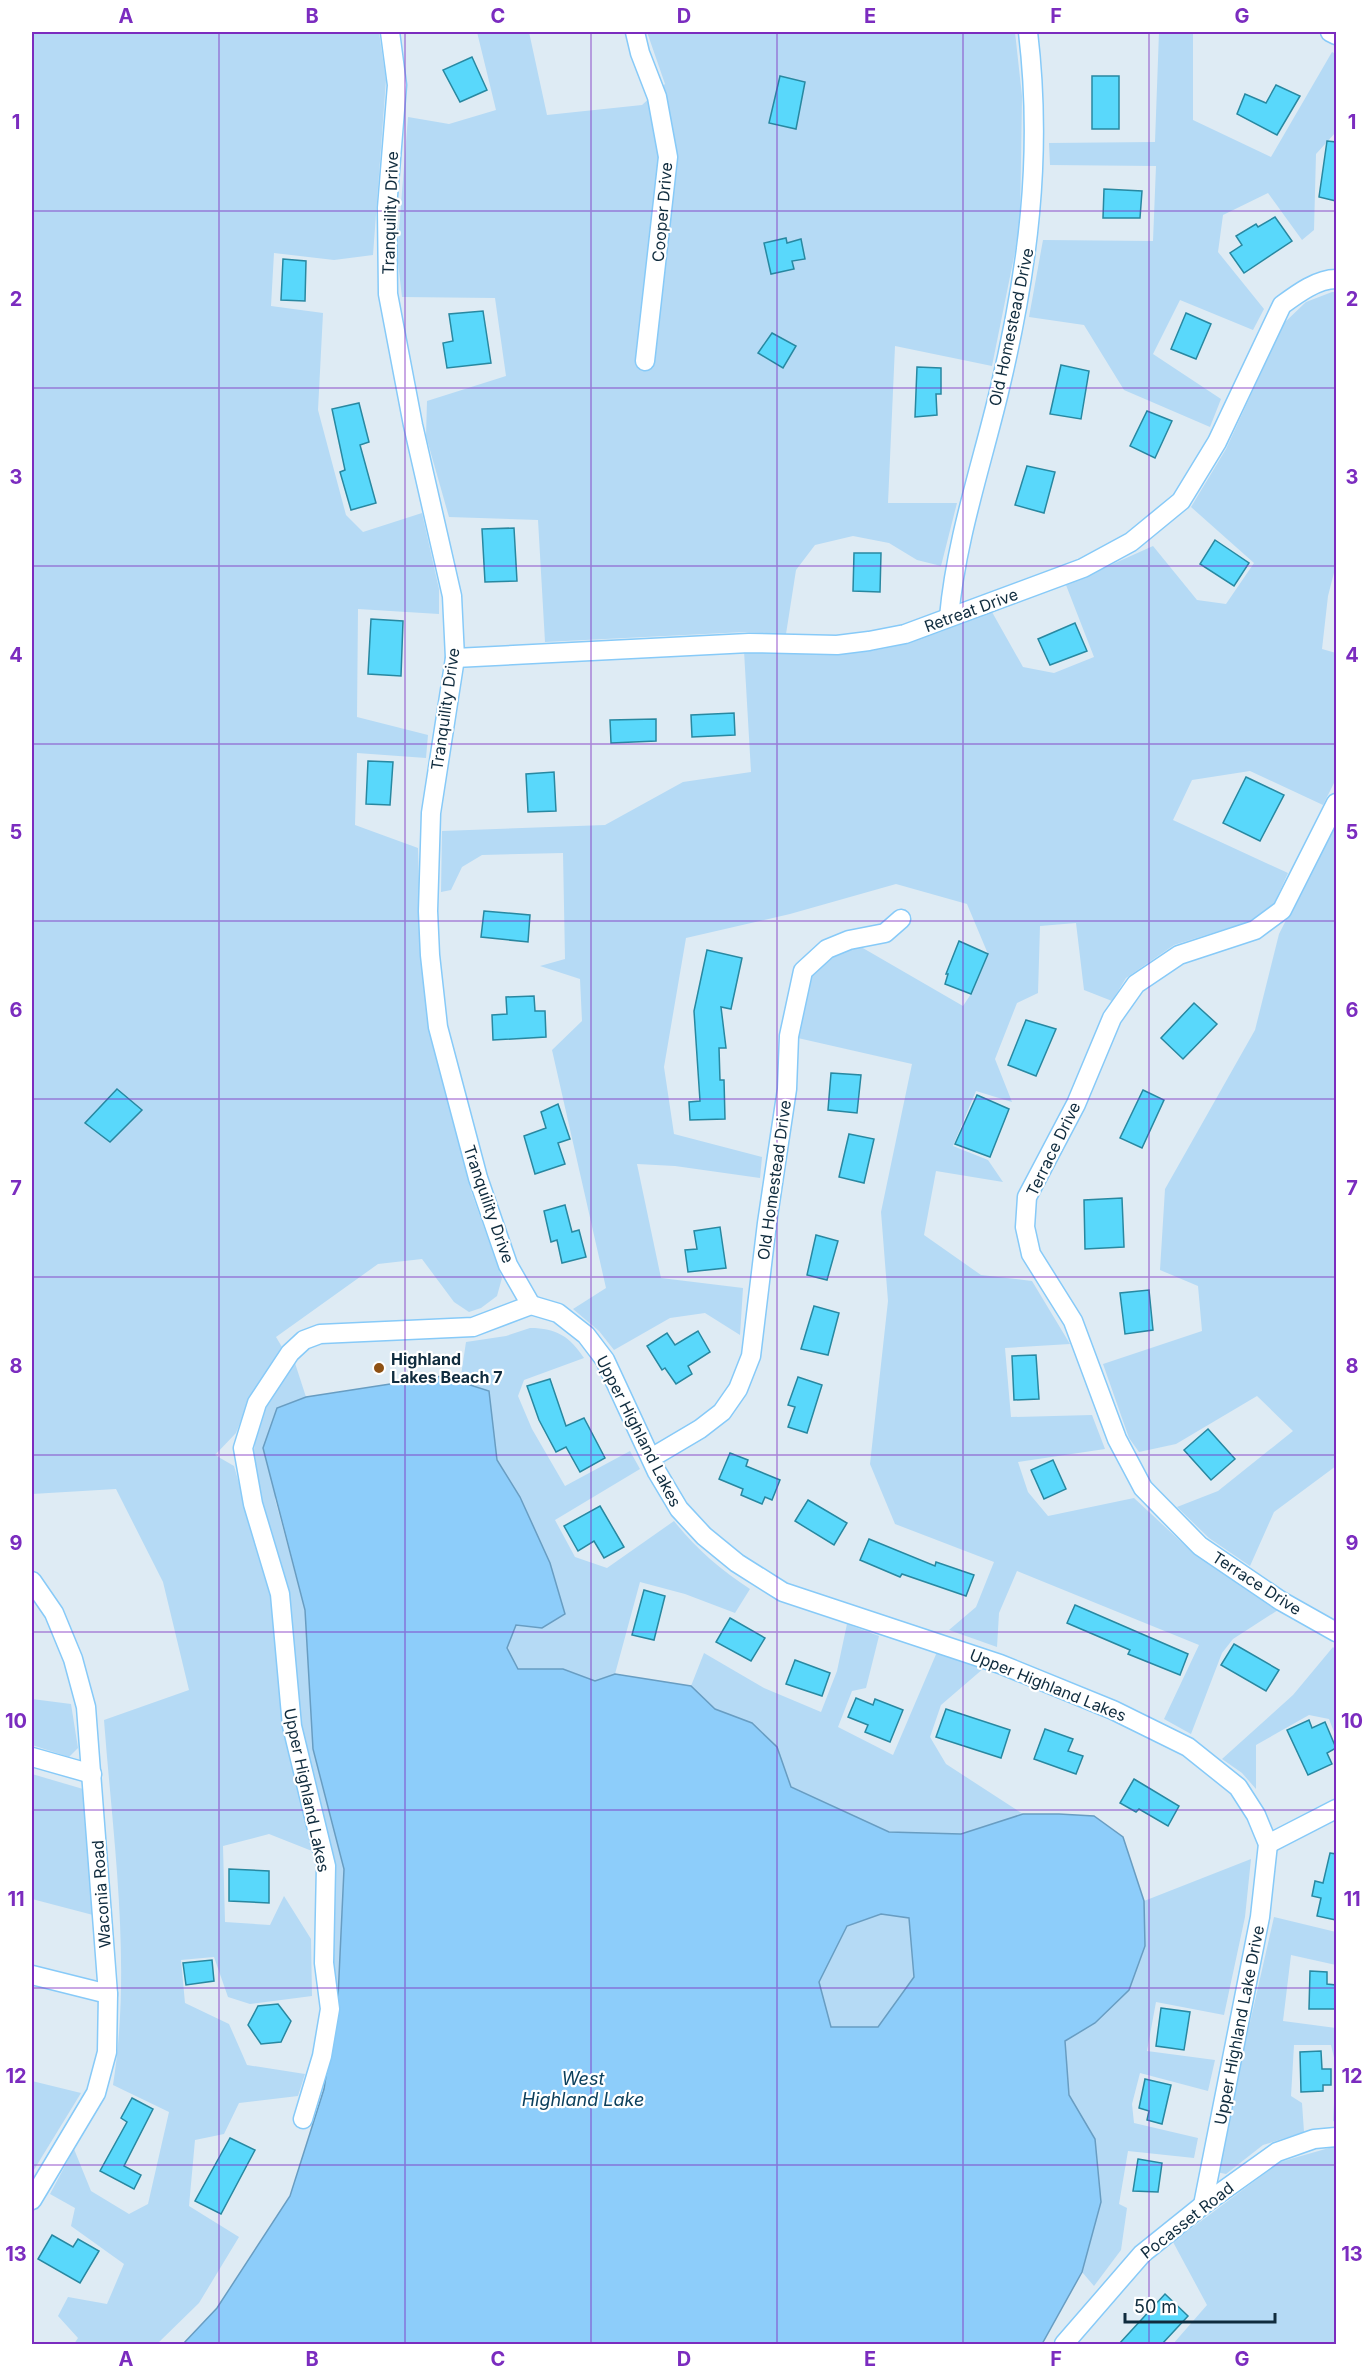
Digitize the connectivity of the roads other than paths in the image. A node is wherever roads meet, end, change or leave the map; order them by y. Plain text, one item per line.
1 (390, 32) edge
2 (635, 32) edge
3 (1028, 32) edge
4 (1330, 32) edge
5 (1336, 35) edge
6 (1336, 279) edge
7 (645, 361) dead end
8 (949, 617) junction
9 (455, 658) junction
10 (1336, 803) edge
11 (901, 919) dead end
12 (531, 1305) junction
13 (651, 1458) junction
14 (32, 1581) edge
15 (1336, 1632) edge
16 (32, 1757) edge
17 (92, 1774) junction
18 (1336, 1809) edge
19 (1268, 1844) junction
20 (32, 1976) edge
21 (108, 1994) junction
22 (303, 2119) dead end
23 (1336, 2137) edge
24 (32, 2200) edge
25 (1203, 2205) junction
26 (1064, 2344) edge

1 - 9 street, Tranquility Drive
2 - 7 street, Cooper Drive
3 - 8 street, Old Homestead Drive
4 - 5 street
6 - 8 street, Retreat Drive
8 - 9 street, Retreat Drive
9 - 12 street, Tranquility Drive
10 - 15 street, Terrace Drive
11 - 13 street, Old Homestead Drive
12 - 13 street, Upper Highland Lakes
12 - 22 street, Upper Highland Lakes
13 - 19 street, Upper Highland Lakes
14 - 17 street, Waconia Road
16 - 17 street
17 - 21 street, Waconia Road
18 - 19 street
19 - 25 street, Upper Highland Lake Drive
20 - 21 street
21 - 24 street, Waconia Road
23 - 25 street, Pocasset Road
25 - 26 street, Pocasset Road

